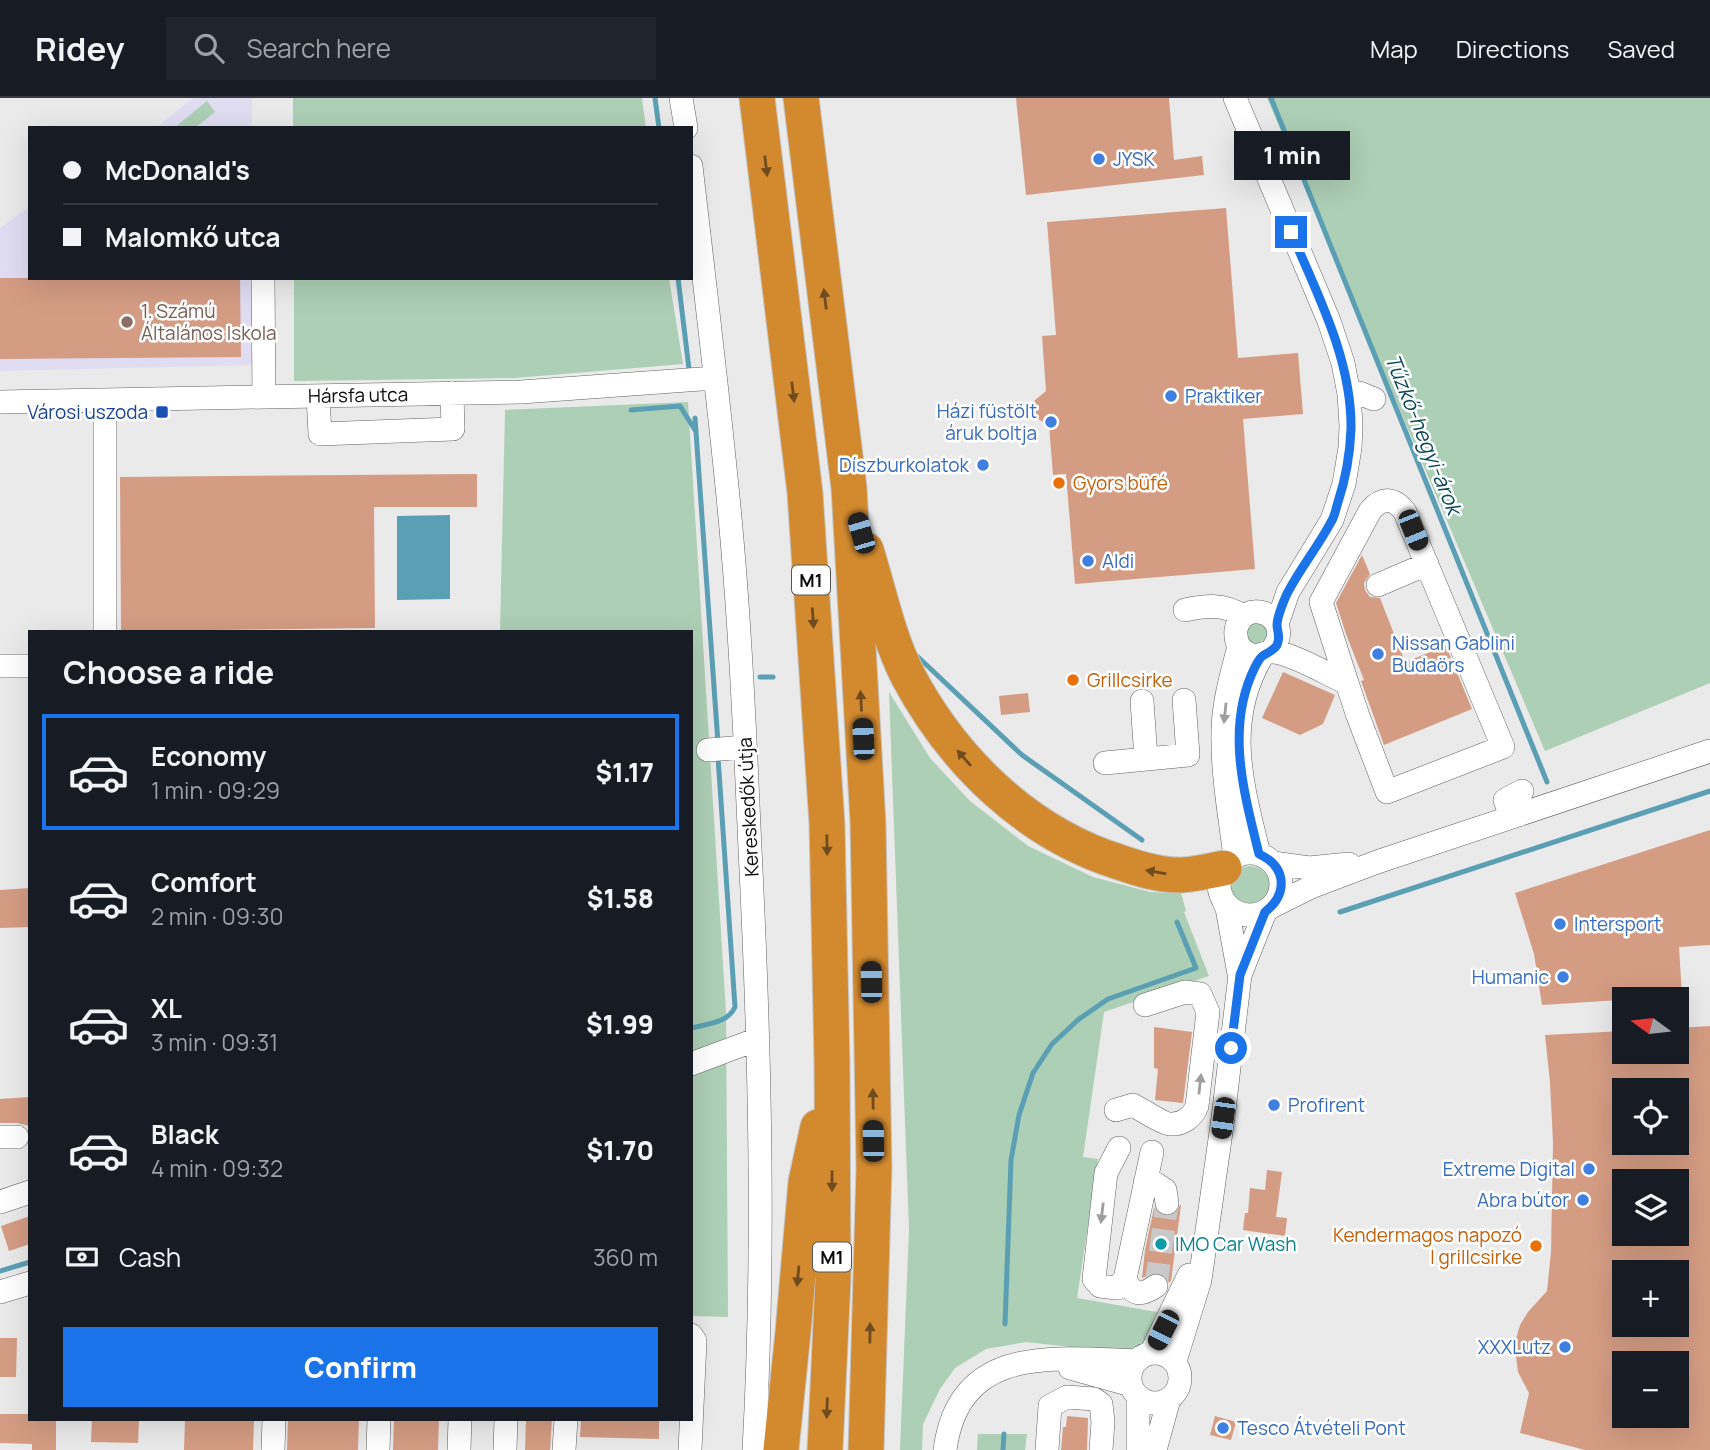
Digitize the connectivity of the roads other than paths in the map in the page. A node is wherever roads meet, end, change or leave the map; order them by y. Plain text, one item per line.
1 (681, 98) edge
2 (757, 98) edge
3 (801, 98) edge
4 (1235, 98) edge
5 (686, 126) edge
6 (693, 184) edge
7 (263, 280) edge
8 (715, 378) junction
9 (452, 393) junction
10 (1349, 394) junction
11 (318, 396) junction
12 (264, 397) junction
13 (1374, 399) dead end
14 (105, 400) junction
15 (0, 402) edge
16 (849, 488) junction
17 (1311, 552) junction
18 (1427, 564) junction
19 (1378, 585) dead end
20 (1243, 627) junction
21 (105, 630) edge
22 (1275, 646) junction
23 (0, 666) edge
24 (28, 666) edge
25 (1347, 682) junction
26 (1184, 700) dead end
27 (1142, 701) dead end
28 (1710, 751) edge
29 (1146, 759) junction
30 (1105, 763) dead end
31 (1522, 791) dead end
32 (1511, 817) junction
33 (1266, 859) junction
34 (1377, 862) junction
35 (1228, 876) junction
36 (1269, 909) junction
37 (1240, 975) junction
38 (1144, 1005) dead end
39 (758, 1039) junction
40 (693, 1063) edge
41 (832, 1064) junction
42 (1116, 1110) dead end
43 (1119, 1148) dead end
44 (1152, 1152) dead end
45 (1145, 1183) junction
46 (28, 1193) edge
47 (0, 1202) edge
48 (1167, 1203) dead end
49 (1206, 1241) junction
50 (1125, 1279) junction
51 (28, 1284) edge
52 (1156, 1286) dead end
53 (0, 1292) edge
54 (693, 1338) edge
55 (1144, 1357) junction
56 (1034, 1361) junction
57 (1175, 1361) junction
58 (693, 1385) edge
59 (1134, 1391) junction
60 (1169, 1399) junction
61 (274, 1421) edge
62 (379, 1421) edge
63 (460, 1421) edge
64 (506, 1421) edge
65 (566, 1421) edge
66 (691, 1421) edge
67 (1103, 1422) junction
68 (772, 1449) edge
69 (273, 1450) edge
70 (378, 1450) edge
71 (459, 1450) edge
72 (505, 1450) edge
73 (564, 1450) edge
74 (690, 1450) edge
75 (825, 1450) edge
76 (866, 1450) edge
77 (945, 1450) edge
78 (1047, 1450) edge
79 (1053, 1450) edge
80 (1101, 1450) edge
81 (1138, 1450) edge
82 (1155, 1450) edge

1 - 5 street
2 -> 41 highway, M1
16 -> 3 highway, M1
4 - 10 street
6 - 8 street, Kereskedők útja
7 - 12 street
8 - 9 street, Hársfa utca
8 - 39 street, Kereskedők útja
9 - 11 street, Hársfa utca
9 - 11 street
10 - 13 street
10 - 17 street
11 - 12 street, Hársfa utca
12 - 14 street, Hársfa utca
14 - 15 street, Hársfa utca
14 - 21 street
35 -> 16 highway
76 -> 16 highway, M1
17 - 20 street
17 - 22 street
18 - 19 street
18 - 25 street
18 - 25 street
20 - 22 street
20 - 22 street
20 -> 35 street
22 - 25 street
22 - 33 street
23 - 24 street
26 - 29 street
27 - 29 street
28 - 32 street
29 - 30 street
31 - 32 street
32 - 34 street
33 - 34 street
33 - 35 street
33 - 36 street
34 - 36 street
35 - 36 street
35 - 37 street
36 - 37 street
37 - 49 street
42 -> 38 street
39 - 40 street
39 - 68 street, Kereskedők útja
41 -> 68 highway
41 -> 75 highway, M1
43 -> 50 street
44 - 45 street
45 - 48 street
45 - 50 street
46 - 47 street
49 - 55 street
49 - 57 street
50 - 52 street
51 - 53 street
54 - 58 street
55 - 56 street
55 - 57 street
55 - 59 street
56 - 59 street
56 - 77 street
57 - 60 street
59 - 60 street
59 - 81 street
60 - 82 street
61 - 69 street
62 - 70 street
63 - 71 street
64 - 72 street
65 - 73 street
66 - 74 street
67 - 78 street
67 - 79 street
67 - 80 street

